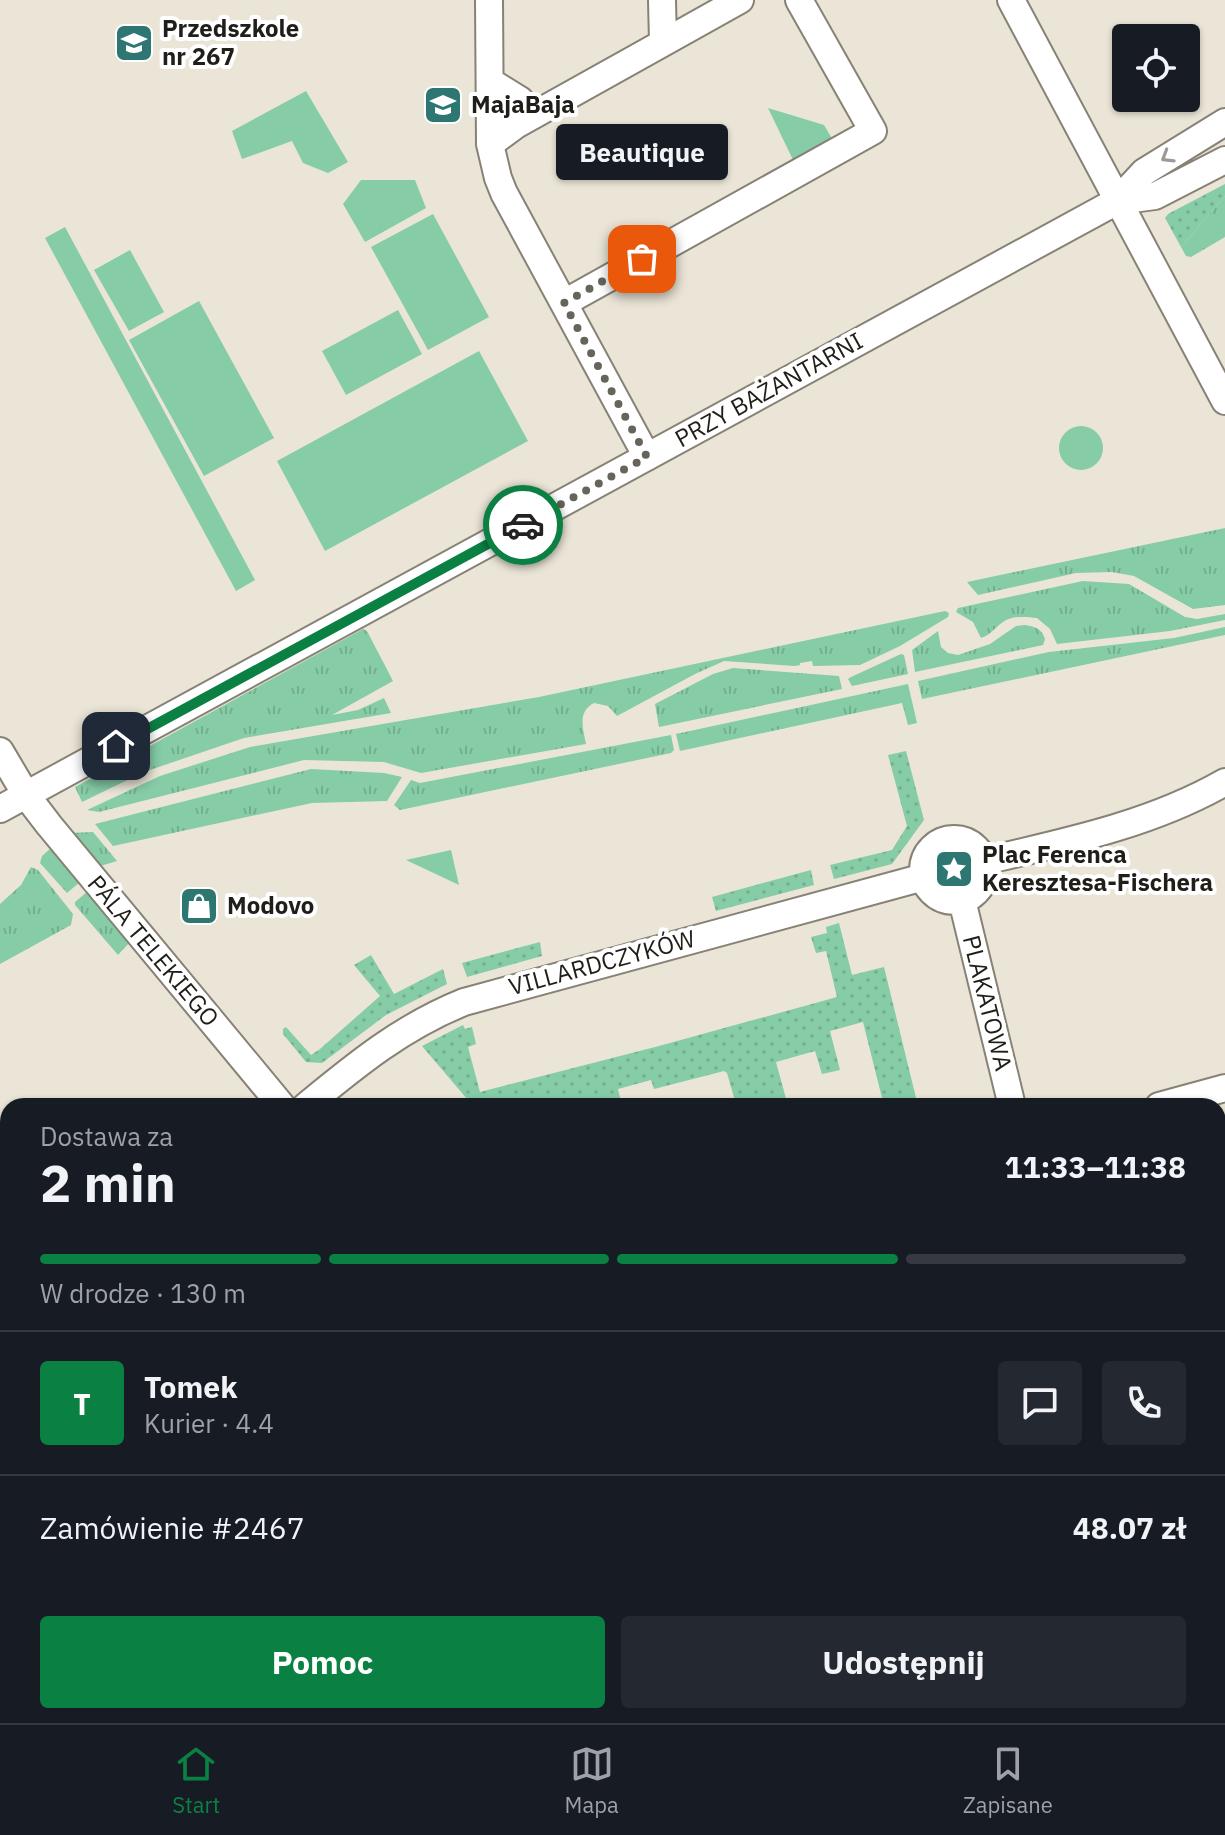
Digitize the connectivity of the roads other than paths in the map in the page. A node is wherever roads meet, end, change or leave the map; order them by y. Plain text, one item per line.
1 (489, 0) edge
2 (662, 0) edge
3 (740, 0) edge
4 (799, 0) edge
5 (1011, 0) edge
6 (663, 43) junction
7 (491, 82) junction
8 (533, 115) junction
9 (1225, 122) edge
10 (490, 144) junction
11 (1225, 160) edge
12 (1117, 201) junction
13 (564, 303) junction
14 (1225, 401) edge
15 (647, 457) junction
16 (0, 751) edge
17 (1225, 782) edge
18 (26, 795) junction
19 (0, 809) edge
20 (984, 861) junction
21 (924, 877) junction
22 (962, 900) junction
23 (1225, 1088) edge
24 (275, 1098) edge
25 (316, 1098) edge
26 (1010, 1098) edge
27 (1188, 1098) edge

1 - 7 street
2 - 6 street
3 - 6 street
4 - 13 street
5 - 12 street
6 - 8 street
7 - 8 street
7 - 10 street
8 - 10 street
9 -> 12 street, PRZY BAŻANTARNI
10 - 13 street
11 - 12 street, PRZY BAŻANTARNI
12 - 14 street
12 - 15 street, PRZY BAŻANTARNI
13 - 15 street
15 - 18 street, PRZY BAŻANTARNI
16 - 18 street, PÁLA TELEKIEGO
17 - 20 street
18 - 19 street, PRZY BAŻANTARNI
18 - 24 street, PÁLA TELEKIEGO
20 - 21 street
20 - 22 street
21 - 22 street
21 - 25 street, VILLARDCZYKÓW
22 - 26 street, PLAKATOWA
23 - 27 street

